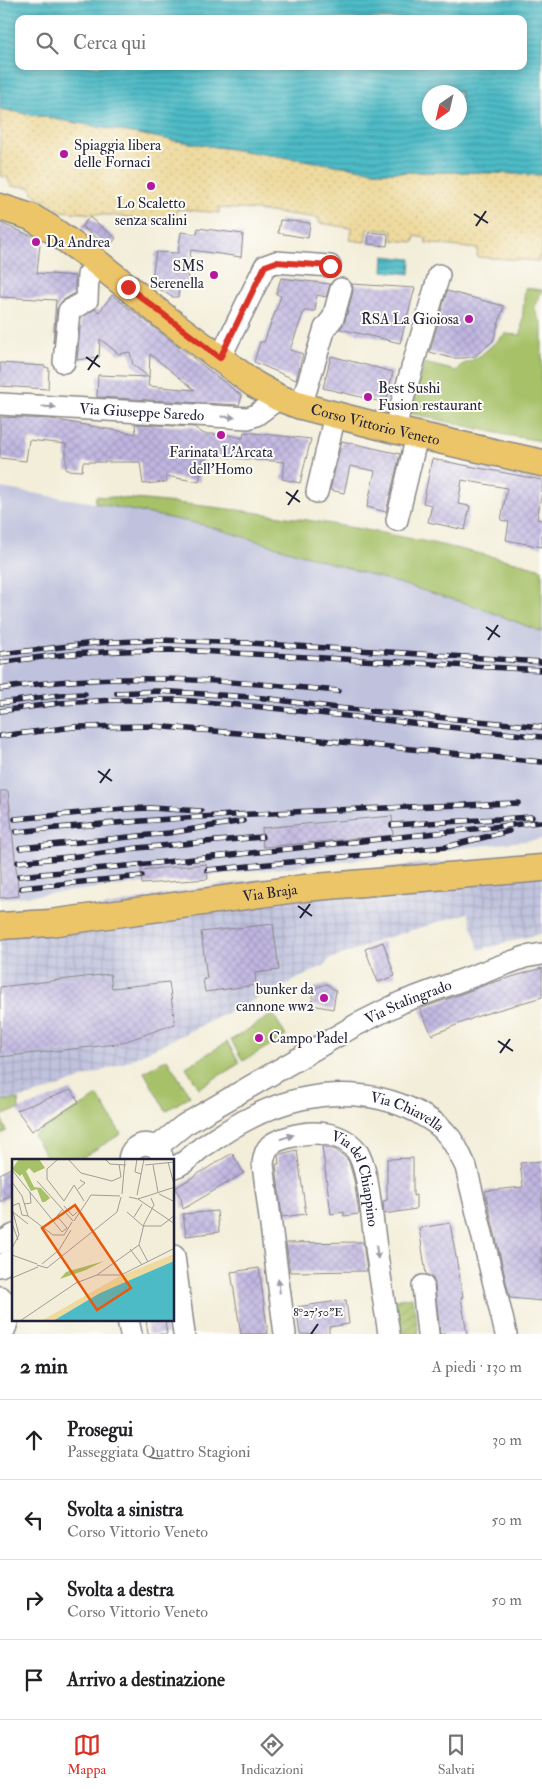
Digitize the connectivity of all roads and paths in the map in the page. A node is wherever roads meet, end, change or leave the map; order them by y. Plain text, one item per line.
1 (0, 208) edge
2 (330, 266) dead end
3 (439, 275) dead end
4 (88, 276) dead end
5 (341, 288) dead end
6 (220, 358) junction
7 (64, 362) dead end
8 (290, 402) junction
9 (0, 404) edge
10 (335, 415) junction
11 (406, 433) junction
12 (542, 463) edge
13 (317, 492) dead end
14 (398, 520) dead end
15 (542, 868) edge
16 (0, 926) edge
17 (542, 954) edge
18 (160, 1154) edge
19 (129, 1159) edge
20 (175, 1167) edge
21 (12, 1236) edge
22 (0, 1244) edge
23 (12, 1260) edge
24 (175, 1264) edge
25 (0, 1266) edge
26 (423, 1286) dead end
27 (0, 1298) edge
28 (2, 1334) edge
29 (184, 1334) edge
30 (285, 1334) edge
31 (389, 1334) edge
32 (428, 1334) edge
33 (506, 1334) edge

1 - 6 main road, Corso Vittorio Veneto
2 - 6 street
3 - 11 street
4 - 7 street
5 - 8 street
6 - 8 main road, Corso Vittorio Veneto
9 -> 8 street, Via Giuseppe Saredo
8 - 10 main road, Corso Vittorio Veneto
10 - 11 main road, Corso Vittorio Veneto
10 - 13 street
11 - 12 main road, Corso Vittorio Veneto
11 - 14 street
15 - 16 main road, Via Braja
17 - 18 street, Via Stalingrado
18 - 19 street
20 - 33 street, Via Chiavella
21 - 22 street
23 - 25 street
24 - 29 street
26 - 32 street
27 - 28 street
30 -> 31 street, Via del Chiappino

